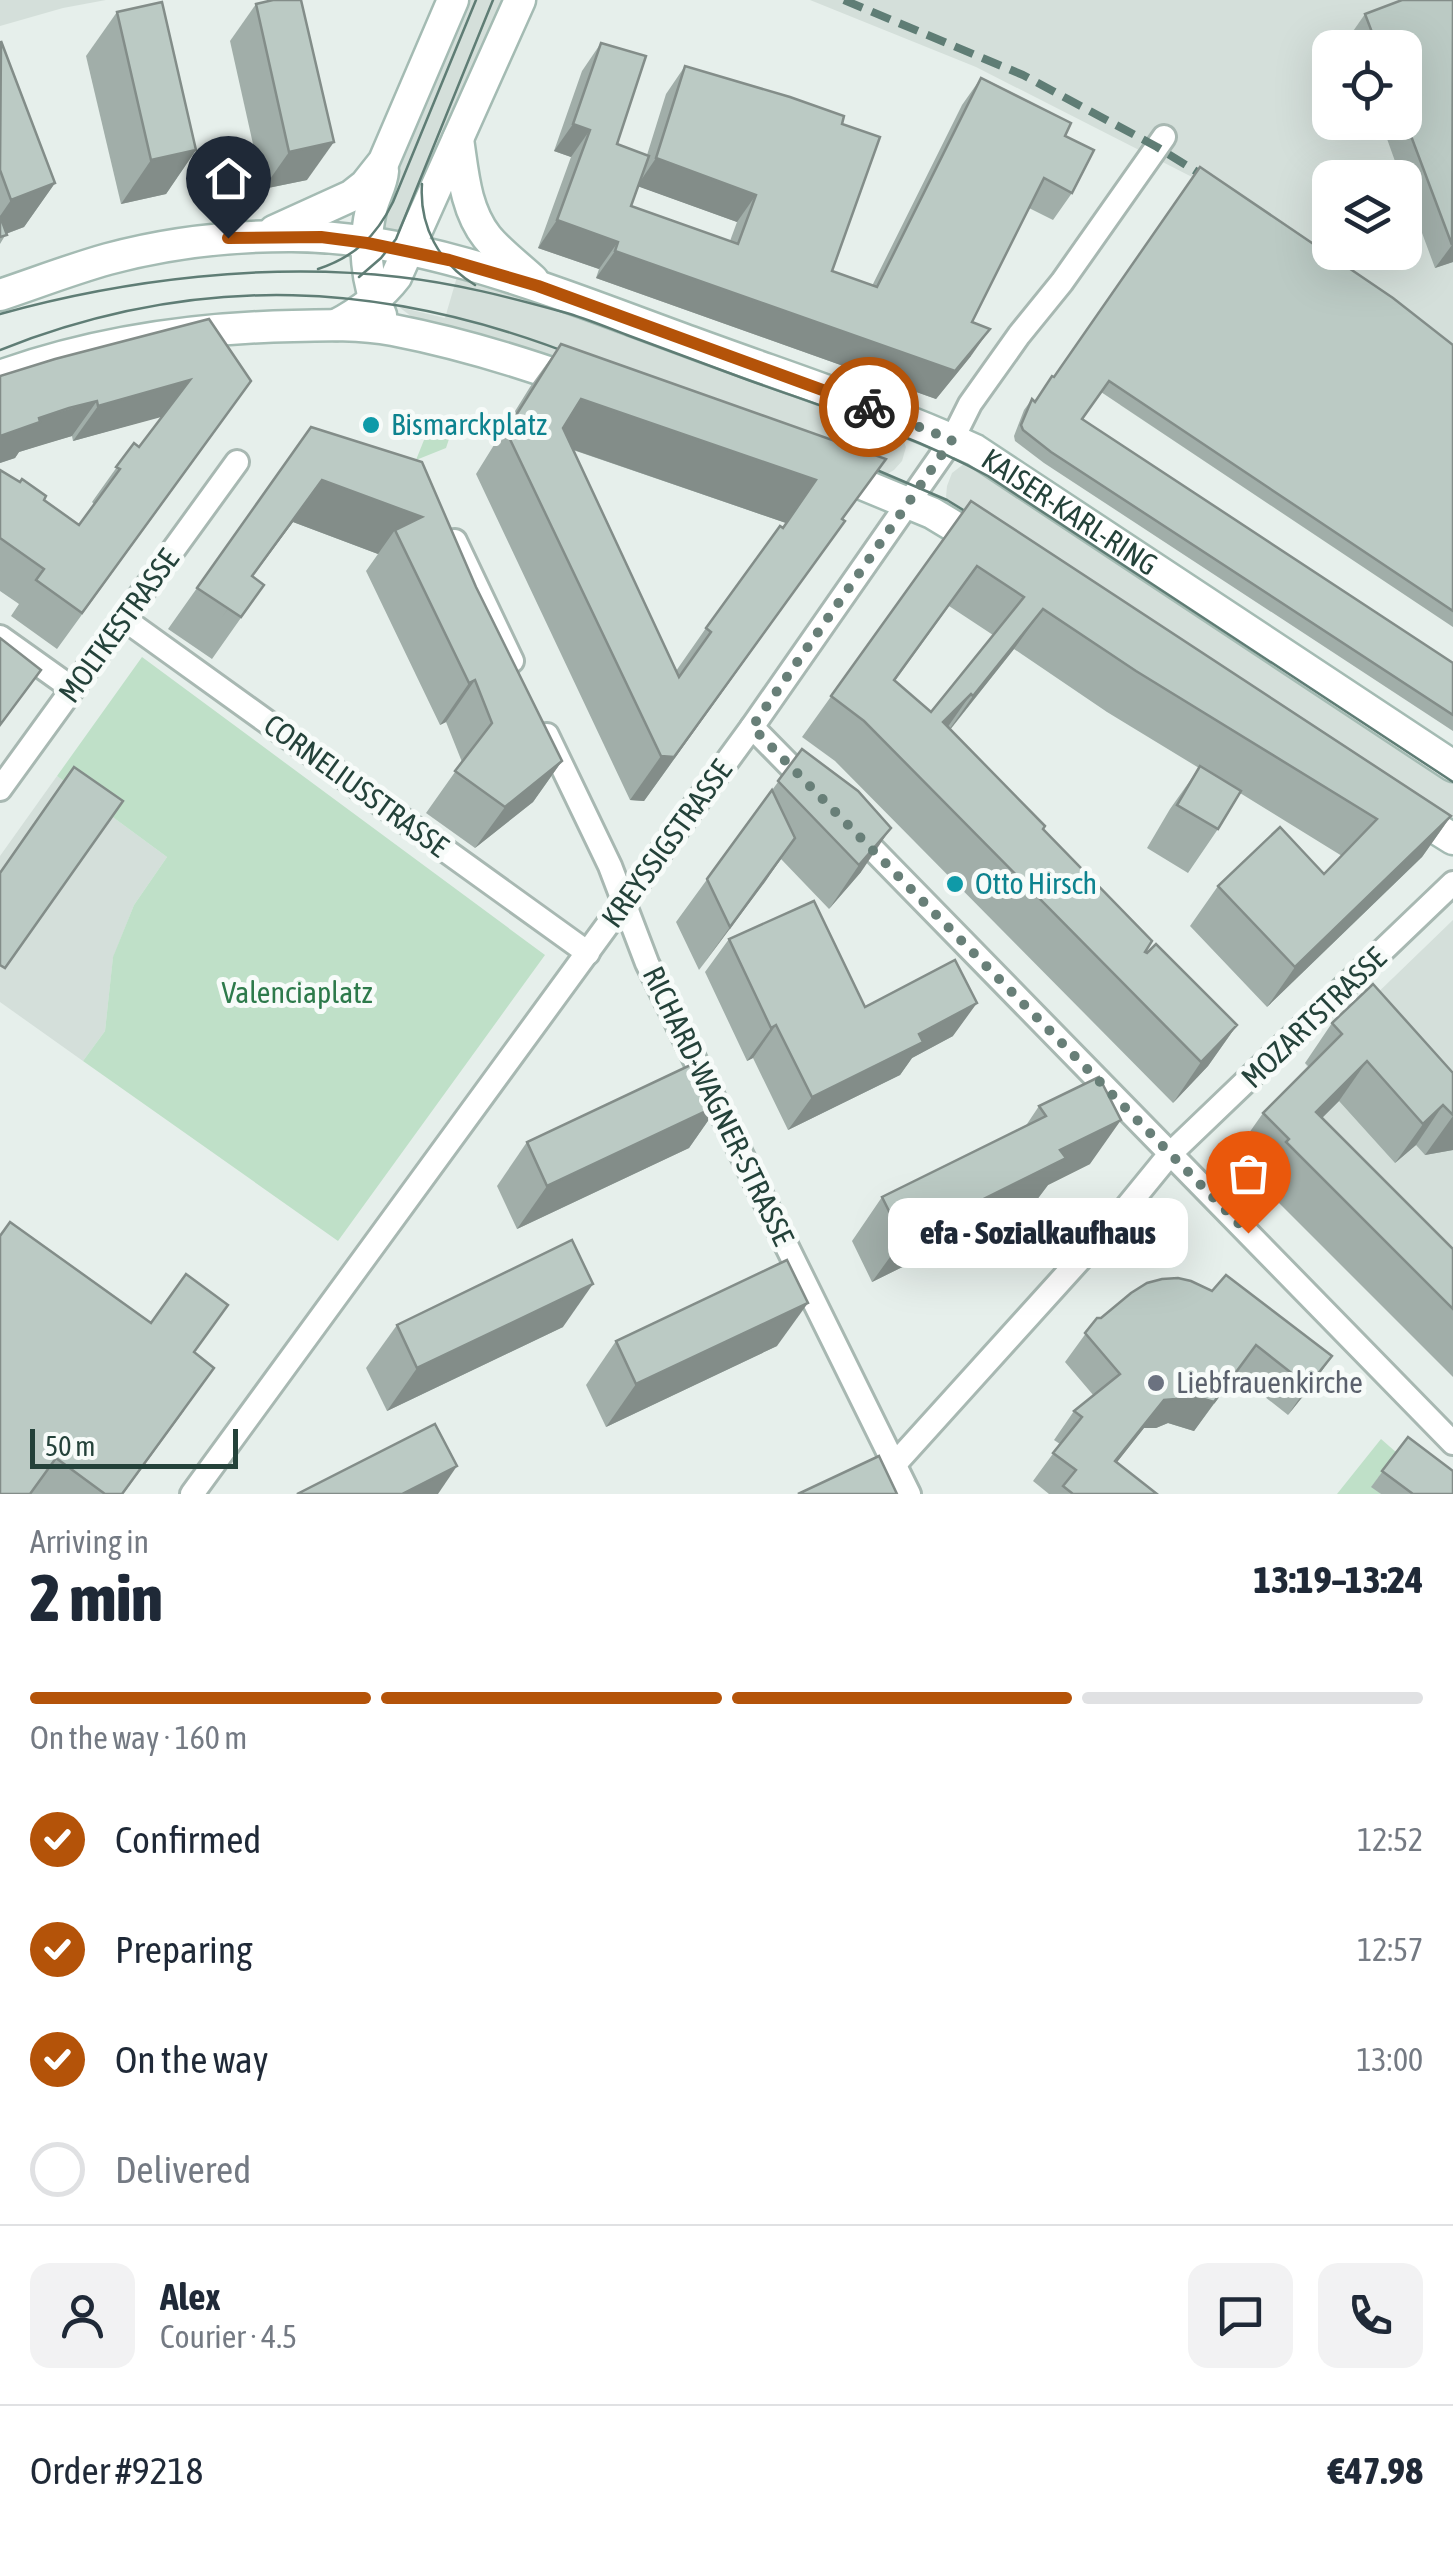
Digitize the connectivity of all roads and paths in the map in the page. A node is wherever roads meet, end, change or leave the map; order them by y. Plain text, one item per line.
1 (453, 0) edge
2 (520, 0) edge
3 (1164, 137) dead end
4 (458, 139) junction
5 (384, 161) junction
6 (252, 236) junction
7 (367, 243) junction
8 (409, 251) junction
9 (538, 286) junction
10 (0, 295) edge
11 (374, 300) junction
12 (336, 324) junction
13 (391, 330) junction
14 (0, 376) edge
15 (596, 389) edge
16 (952, 440) junction
17 (798, 460) edge
18 (237, 462) dead end
19 (909, 504) junction
20 (443, 514) edge
21 (1004, 556) edge
22 (124, 619) junction
23 (0, 637) edge
24 (518, 673) edge
25 (73, 689) junction
26 (534, 708) edge
27 (752, 727) junction
28 (1453, 766) edge
29 (0, 789) edge
30 (1386, 798) edge
31 (1453, 840) edge
32 (1453, 884) edge
33 (624, 904) junction
34 (588, 953) junction
35 (1170, 1154) junction
36 (1453, 1443) edge
37 (894, 1465) junction
38 (192, 1494) edge
39 (909, 1494) edge

1 - 5 street
2 - 4 street
3 - 16 street, KREYSSIGSTRASSE
4 - 8 street
4 - 9 street
5 - 6 street
5 - 7 street
6 - 7 street
6 - 10 street
7 - 8 street
7 - 11 street
8 - 9 street
8 - 11 street
9 - 16 street, KAISER-KARL-RING
11 - 12 street
11 - 13 street
12 - 13 street
12 - 14 street
13 - 15 street
16 - 19 street, KREYSSIGSTRASSE
16 - 28 street, KAISER-KARL-RING
17 - 19 street
18 - 22 street, MOLTKESTRASSE
19 - 21 street
19 - 27 street, KREYSSIGSTRASSE
20 - 24 street
22 - 25 street, MOLTKESTRASSE
22 - 34 street, CORNELIUSSTRASSE
23 - 25 street
25 - 29 street, MOLTKESTRASSE
26 - 33 street, RICHARD-WAGNER-STRASSE
27 - 33 street, KREYSSIGSTRASSE
27 - 35 street
30 - 31 street
32 - 35 street, MOZARTSTRASSE
33 - 34 street, KREYSSIGSTRASSE
33 - 37 street, RICHARD-WAGNER-STRASSE
34 - 38 street, KREYSSIGSTRASSE
35 - 36 street
35 - 37 street, MOZARTSTRASSE
37 - 39 street, RICHARD-WAGNER-STRASSE

